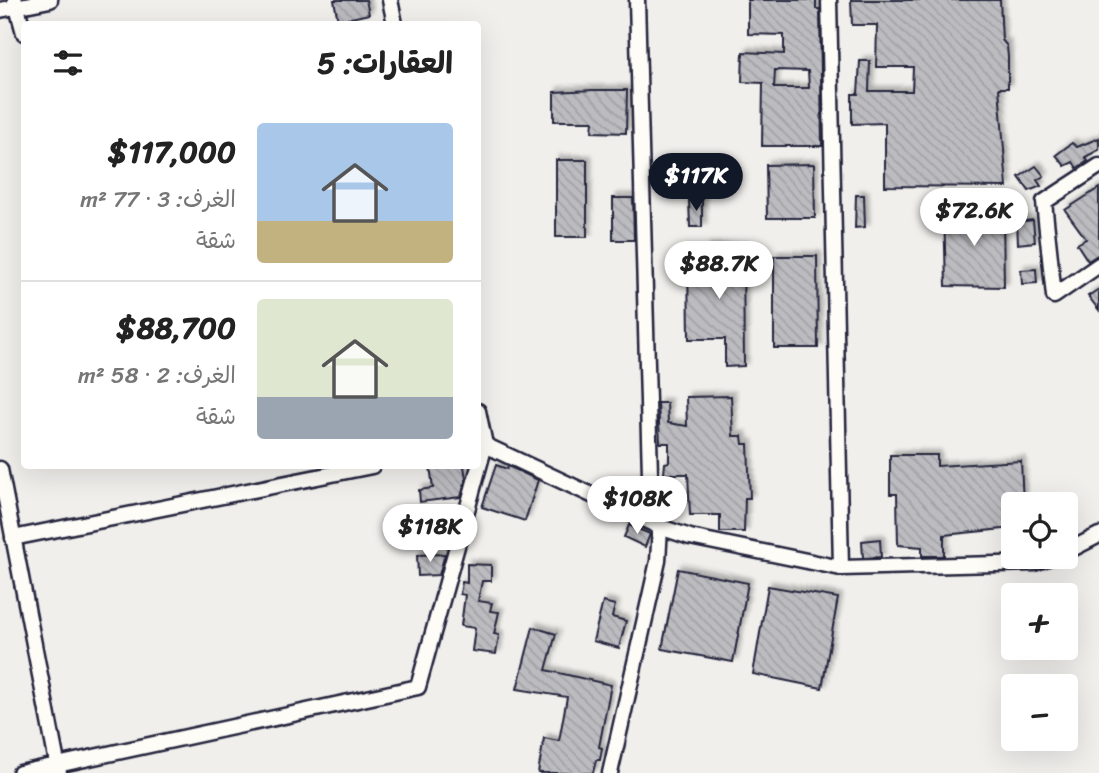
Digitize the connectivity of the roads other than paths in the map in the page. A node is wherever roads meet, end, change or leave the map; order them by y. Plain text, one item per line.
1 (50, 0) edge
2 (390, 0) edge
3 (637, 0) edge
4 (829, 0) edge
5 (16, 3) edge
6 (0, 10) edge
7 (395, 21) edge
8 (21, 22) edge
9 (1099, 166) edge
10 (1099, 265) edge
11 (481, 446) edge
12 (0, 469) edge
13 (357, 469) edge
14 (475, 469) edge
15 (660, 527) junction
16 (1099, 535) edge
17 (13, 538) junction
18 (1078, 546) edge
19 (1001, 563) edge
20 (841, 568) junction
21 (58, 769) edge
22 (20, 773) edge
23 (610, 773) edge

1 - 5 street
2 - 7 street
3 - 15 street
4 - 20 street
5 - 6 street
5 - 8 street
9 - 10 street
11 - 15 street
12 - 17 street
13 - 17 street
14 - 21 street
15 - 20 street
15 - 23 street
16 - 18 street
17 - 21 street
19 - 20 street
21 - 22 street

